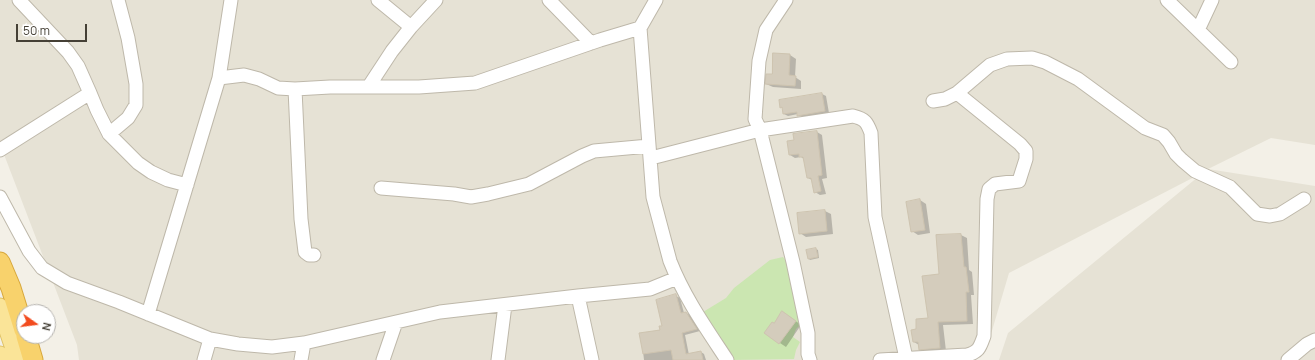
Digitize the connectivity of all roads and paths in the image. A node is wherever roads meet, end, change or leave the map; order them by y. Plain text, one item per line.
1 (19, 0) edge
2 (118, 0) edge
3 (231, 0) edge
4 (378, 0) edge
5 (436, 0) edge
6 (549, 0) edge
7 (656, 0) edge
8 (786, 0) edge
9 (1167, 0) edge
10 (1212, 0) edge
11 (411, 27) junction
12 (640, 28) junction
13 (1198, 30) junction
14 (591, 43) junction
15 (1231, 62) dead end
16 (219, 78) junction
17 (369, 86) junction
18 (295, 89) junction
19 (90, 93) junction
20 (957, 93) junction
21 (932, 101) dead end
22 (760, 130) junction
23 (109, 134) junction
24 (0, 150) edge
25 (650, 152) junction
26 (187, 185) junction
27 (381, 188) dead end
28 (0, 198) edge
29 (1304, 199) dead end
30 (314, 255) dead end
31 (0, 262) edge
32 (677, 278) junction
33 (578, 296) junction
34 (16, 304) edge
35 (505, 305) junction
36 (0, 307) edge
37 (148, 314) junction
38 (396, 322) junction
39 (210, 339) junction
40 (1315, 340) edge
41 (304, 343) junction
42 (29, 344) edge
43 (0, 355) edge
44 (906, 358) junction
45 (1, 360) edge
46 (18, 360) edge
47 (34, 360) edge
48 (204, 360) edge
49 (301, 360) edge
50 (383, 360) edge
51 (498, 360) edge
52 (592, 360) edge
53 (727, 360) edge
54 (810, 360) edge
55 (880, 360) edge
56 (1288, 360) edge

1 - 19 street
2 - 23 street
3 - 16 street
4 - 11 street
5 - 11 street
6 - 14 street
7 - 12 street
8 - 22 street
9 - 13 street
10 - 13 street
11 - 17 street
12 - 14 street
12 - 25 street
13 - 15 street
14 - 17 street
16 - 18 street
16 - 26 street
17 - 18 street
18 - 30 street
19 - 23 street
19 - 24 street
20 - 21 street
20 - 29 street
20 - 44 street
22 - 25 street
22 - 44 street
22 - 54 street
23 - 26 street
25 - 27 street
25 - 32 street
26 - 37 street
28 - 37 street
31 - 34 highway
32 - 33 street
32 - 53 street
33 - 35 street
33 - 52 street
35 - 38 street
35 - 51 street
36 - 46 main road
37 - 39 street
38 - 41 street
38 - 50 street
39 - 41 street
39 - 48 street
40 - 56 street
41 - 49 street
42 - 47 highway
43 - 45 main road
44 - 55 street

